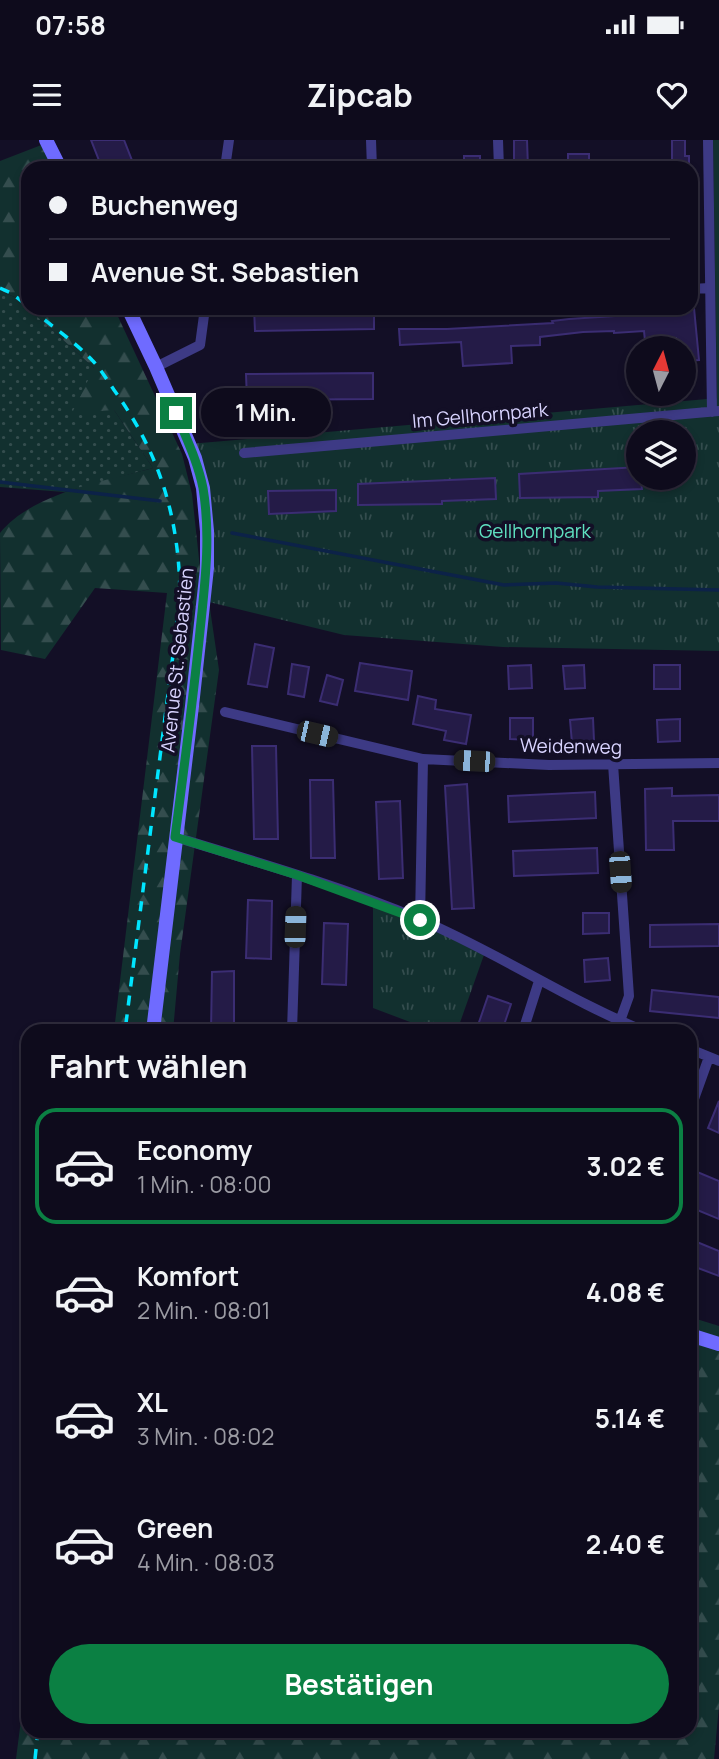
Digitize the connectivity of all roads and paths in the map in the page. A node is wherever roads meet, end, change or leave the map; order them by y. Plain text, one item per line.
1 (46, 140) edge
2 (229, 140) edge
3 (371, 140) edge
4 (498, 140) edge
5 (708, 140) edge
6 (56, 161) edge
7 (226, 161) edge
8 (372, 161) edge
9 (499, 161) edge
10 (710, 288) junction
11 (698, 289) edge
12 (131, 315) edge
13 (204, 315) edge
14 (156, 368) junction
15 (716, 412) edge
16 (244, 453) dead end
17 (225, 712) dead end
18 (423, 758) junction
19 (719, 762) edge
20 (613, 764) junction
21 (175, 837) junction
22 (297, 875) junction
23 (420, 920) junction
24 (538, 981) junction
25 (620, 1021) junction
26 (154, 1024) edge
27 (292, 1024) edge
28 (525, 1024) edge
29 (627, 1024) edge
30 (697, 1052) edge
31 (714, 1059) edge
32 (697, 1095) edge
33 (697, 1337) edge
34 (719, 1344) edge

1 - 6 main road
2 - 7 street
3 - 8 street
4 - 9 street
5 - 10 street
10 - 11 street
10 - 15 street
12 - 14 main road, Avenue St. Sebastien
13 - 14 street
14 - 21 main road, Avenue St. Sebastien
15 - 16 street, Im Gellhornpark
17 - 18 street, Weidenweg
18 - 20 street, Weidenweg
18 - 23 street
19 - 20 street, Weidenweg
20 - 25 street
21 - 22 street
21 - 26 main road, Avenue St. Sebastien
22 - 23 street
22 - 27 street
23 - 24 street
24 - 25 street
24 - 28 street
25 - 29 street
30 - 31 street
31 - 32 street
33 - 34 main road

